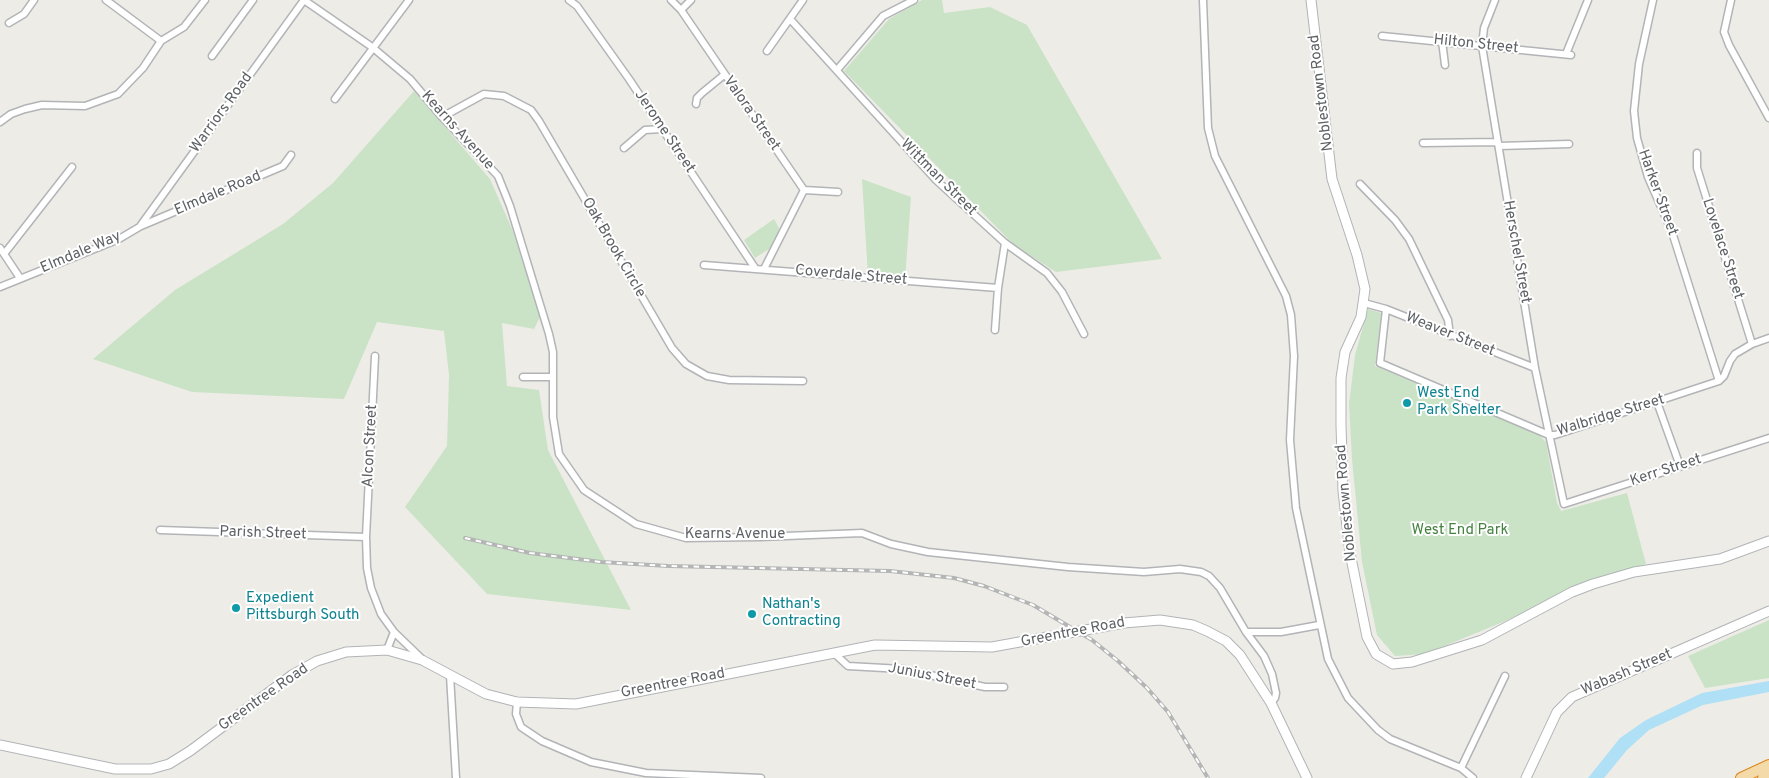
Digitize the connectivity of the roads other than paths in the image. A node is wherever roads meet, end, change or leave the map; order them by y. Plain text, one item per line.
1 (34, 0) edge
2 (107, 0) edge
3 (204, 0) edge
4 (253, 0) edge
5 (304, 0) edge
6 (409, 0) edge
7 (569, 0) edge
8 (671, 0) edge
9 (691, 0) edge
10 (803, 0) edge
11 (914, 0) edge
12 (1202, 0) edge
13 (1311, 0) edge
14 (1495, 0) edge
15 (1588, 0) edge
16 (1653, 0) edge
17 (1731, 0) edge
18 (681, 10) junction
19 (790, 19) junction
20 (9, 23) dead end
21 (1382, 36) dead end
22 (161, 41) junction
23 (1442, 42) junction
24 (1482, 46) junction
25 (372, 47) junction
26 (767, 51) dead end
27 (212, 56) dead end
28 (1445, 65) dead end
29 (837, 70) junction
30 (724, 75) junction
31 (335, 99) dead end
32 (696, 104) dead end
33 (442, 117) junction
34 (1769, 118) edge
35 (0, 122) edge
36 (662, 129) junction
37 (1424, 143) dead end
38 (1498, 144) junction
39 (1569, 144) dead end
40 (624, 148) dead end
41 (1697, 153) dead end
42 (291, 155) dead end
43 (72, 168) dead end
44 (1360, 184) dead end
45 (804, 190) junction
46 (838, 192) dead end
47 (140, 226) junction
48 (1006, 243) junction
49 (0, 248) edge
50 (4, 254) junction
51 (704, 265) dead end
52 (755, 268) junction
53 (764, 269) junction
54 (20, 278) junction
55 (0, 287) edge
56 (998, 288) junction
57 (1364, 303) junction
58 (1386, 309) junction
59 (995, 330) dead end
60 (1084, 334) dead end
61 (1450, 336) junction
62 (1769, 338) edge
63 (1752, 344) junction
64 (375, 356) dead end
65 (1536, 368) junction
66 (523, 377) dead end
67 (552, 378) junction
68 (803, 381) dead end
69 (1719, 381) junction
70 (1657, 402) junction
71 (1549, 435) junction
72 (1769, 438) edge
73 (1680, 466) junction
74 (1564, 504) joint
75 (160, 530) dead end
76 (366, 537) junction
77 (1769, 541) edge
78 (1769, 611) edge
79 (1319, 625) junction
80 (394, 632) junction
81 (1246, 632) junction
82 (387, 650) junction
83 (834, 653) junction
84 (422, 660) junction
85 (450, 675) junction
86 (1505, 676) dead end
87 (1004, 688) dead end
88 (517, 702) junction
89 (1271, 703) junction
90 (0, 745) edge
91 (1769, 765) edge
92 (1461, 768) junction
93 (115, 774) edge
94 (1769, 775) edge
95 (456, 778) edge
96 (760, 778) edge
97 (1307, 778) edge
98 (1473, 778) edge
99 (1526, 778) edge
100 (1741, 778) edge
101 (1763, 778) edge

1 - 20 street
2 - 22 street
3 - 22 street
4 - 27 street
5 - 25 street, Kearns Avenue
5 - 47 street, Warriors Road
6 - 25 street
7 - 36 street, Jerome Street
8 - 18 street, Valora Street
9 - 18 street
10 - 19 street
11 - 29 street
12 - 79 street
13 - 57 main road, Noblestown Road
14 - 24 street, Herschel Street
15 - 24 street, Hilton Street
16 - 69 street, Harker Street
17 - 34 street
18 - 30 street, Valora Street
19 - 26 street
19 - 29 street, Wittman Street
21 - 23 street, Hilton Street
22 - 35 street
23 - 24 street, Hilton Street
23 - 28 street
24 - 38 street, Herschel Street
25 - 31 street
25 - 33 street, Kearns Avenue
29 - 48 street, Wittman Street
30 - 32 street
30 - 45 street, Valora Street
33 - 67 street, Kearns Avenue
33 - 68 street, Oak Brook Circle
36 - 40 street
36 - 52 street, Jerome Street
37 - 38 street
38 - 39 street
38 - 65 street, Herschel Street
41 - 63 street, Lovelace Street
42 - 47 street, Elmdale Road
43 - 50 street
44 - 61 street
45 - 46 street
45 - 53 street
47 - 54 street, Elmdale Way
48 - 56 street
48 - 60 street, Wittman Street
49 - 50 street
50 - 54 street
51 - 52 street, Coverdale Street
52 - 53 street, Coverdale Street
53 - 56 street, Coverdale Street
54 - 55 street
56 - 59 street
57 - 58 street, Weaver Street
57 - 77 main road, Noblestown Road
58 - 61 street, Weaver Street
58 - 71 street, Walbridge Street
61 - 65 street, Weaver Street
62 - 63 street
63 - 69 street
64 - 76 street, Alcon Street
65 - 71 street, Herschel Street
66 - 67 street
67 - 81 street, Kearns Avenue
69 - 70 street, Walbridge Street
70 - 71 street, Walbridge Street
70 - 73 street
71 - 74 street, Herschel Street
72 - 73 street, Kerr Street
73 - 74 street, Kerr Street
75 - 76 street, Parish Street
76 - 80 street, Alcon Street
78 - 99 main road, Wabash Street
79 - 81 street
79 - 92 street
80 - 82 street
80 - 84 street, Alcon Street
81 - 89 street, Kearns Avenue
82 - 84 main road, Greentree Road
82 - 93 main road, Greentree Road
83 - 87 street, Junius Street
83 - 88 main road, Greentree Road
83 - 89 main road, Greentree Road
84 - 85 main road, Greentree Road
85 - 88 main road, Greentree Road
85 - 95 street
86 - 92 street
88 - 96 street
89 - 97 main road, Greentree Road
90 - 93 main road, Greentree Road
91 - 100 highway
92 - 98 street
94 - 101 highway

